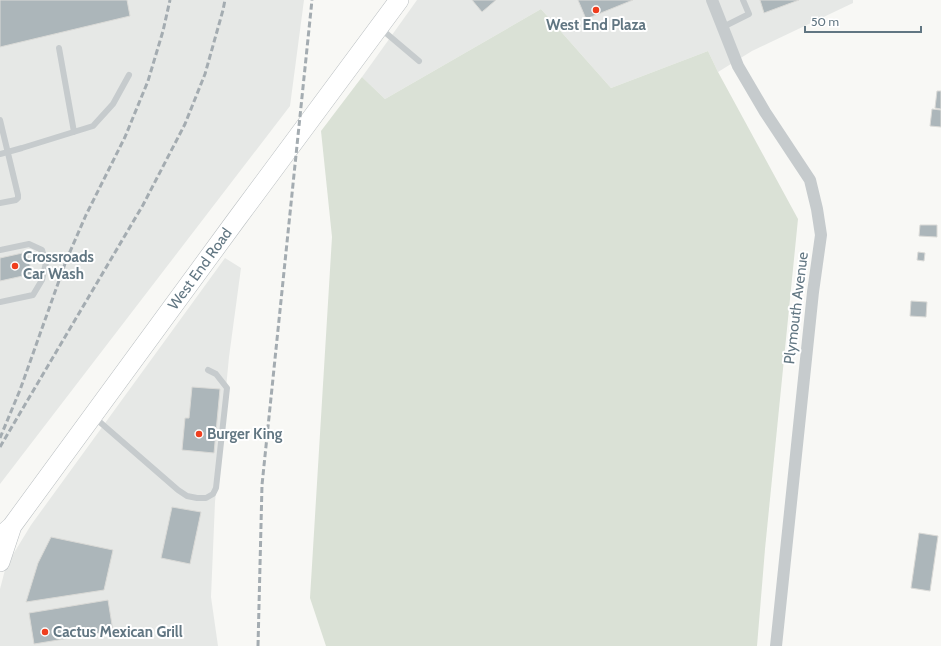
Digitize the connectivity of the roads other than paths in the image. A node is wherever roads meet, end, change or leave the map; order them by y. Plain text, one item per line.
1 (399, 0) edge
2 (712, 0) edge
3 (743, 0) edge
4 (379, 27) junction
5 (723, 27) junction
6 (59, 48) dead end
7 (420, 61) dead end
8 (128, 74) dead end
9 (0, 120) edge
10 (74, 132) junction
11 (8, 152) junction
12 (0, 154) edge
13 (0, 203) edge
14 (0, 250) edge
15 (0, 302) edge
16 (208, 370) dead end
17 (93, 416) junction
18 (6, 532) edge
19 (0, 562) edge
20 (776, 646) edge

1 - 4 main road, West End Road
2 - 5 street, Plymouth Avenue
3 - 5 lane
4 - 7 lane
4 - 17 main road, West End Road
5 - 20 street, Plymouth Avenue
6 - 10 lane
8 - 10 lane
9 - 11 lane
10 - 11 lane
11 - 12 lane
11 - 13 lane
14 - 15 lane
16 - 17 lane
17 - 18 main road, West End Road
18 - 19 main road, West End Road

